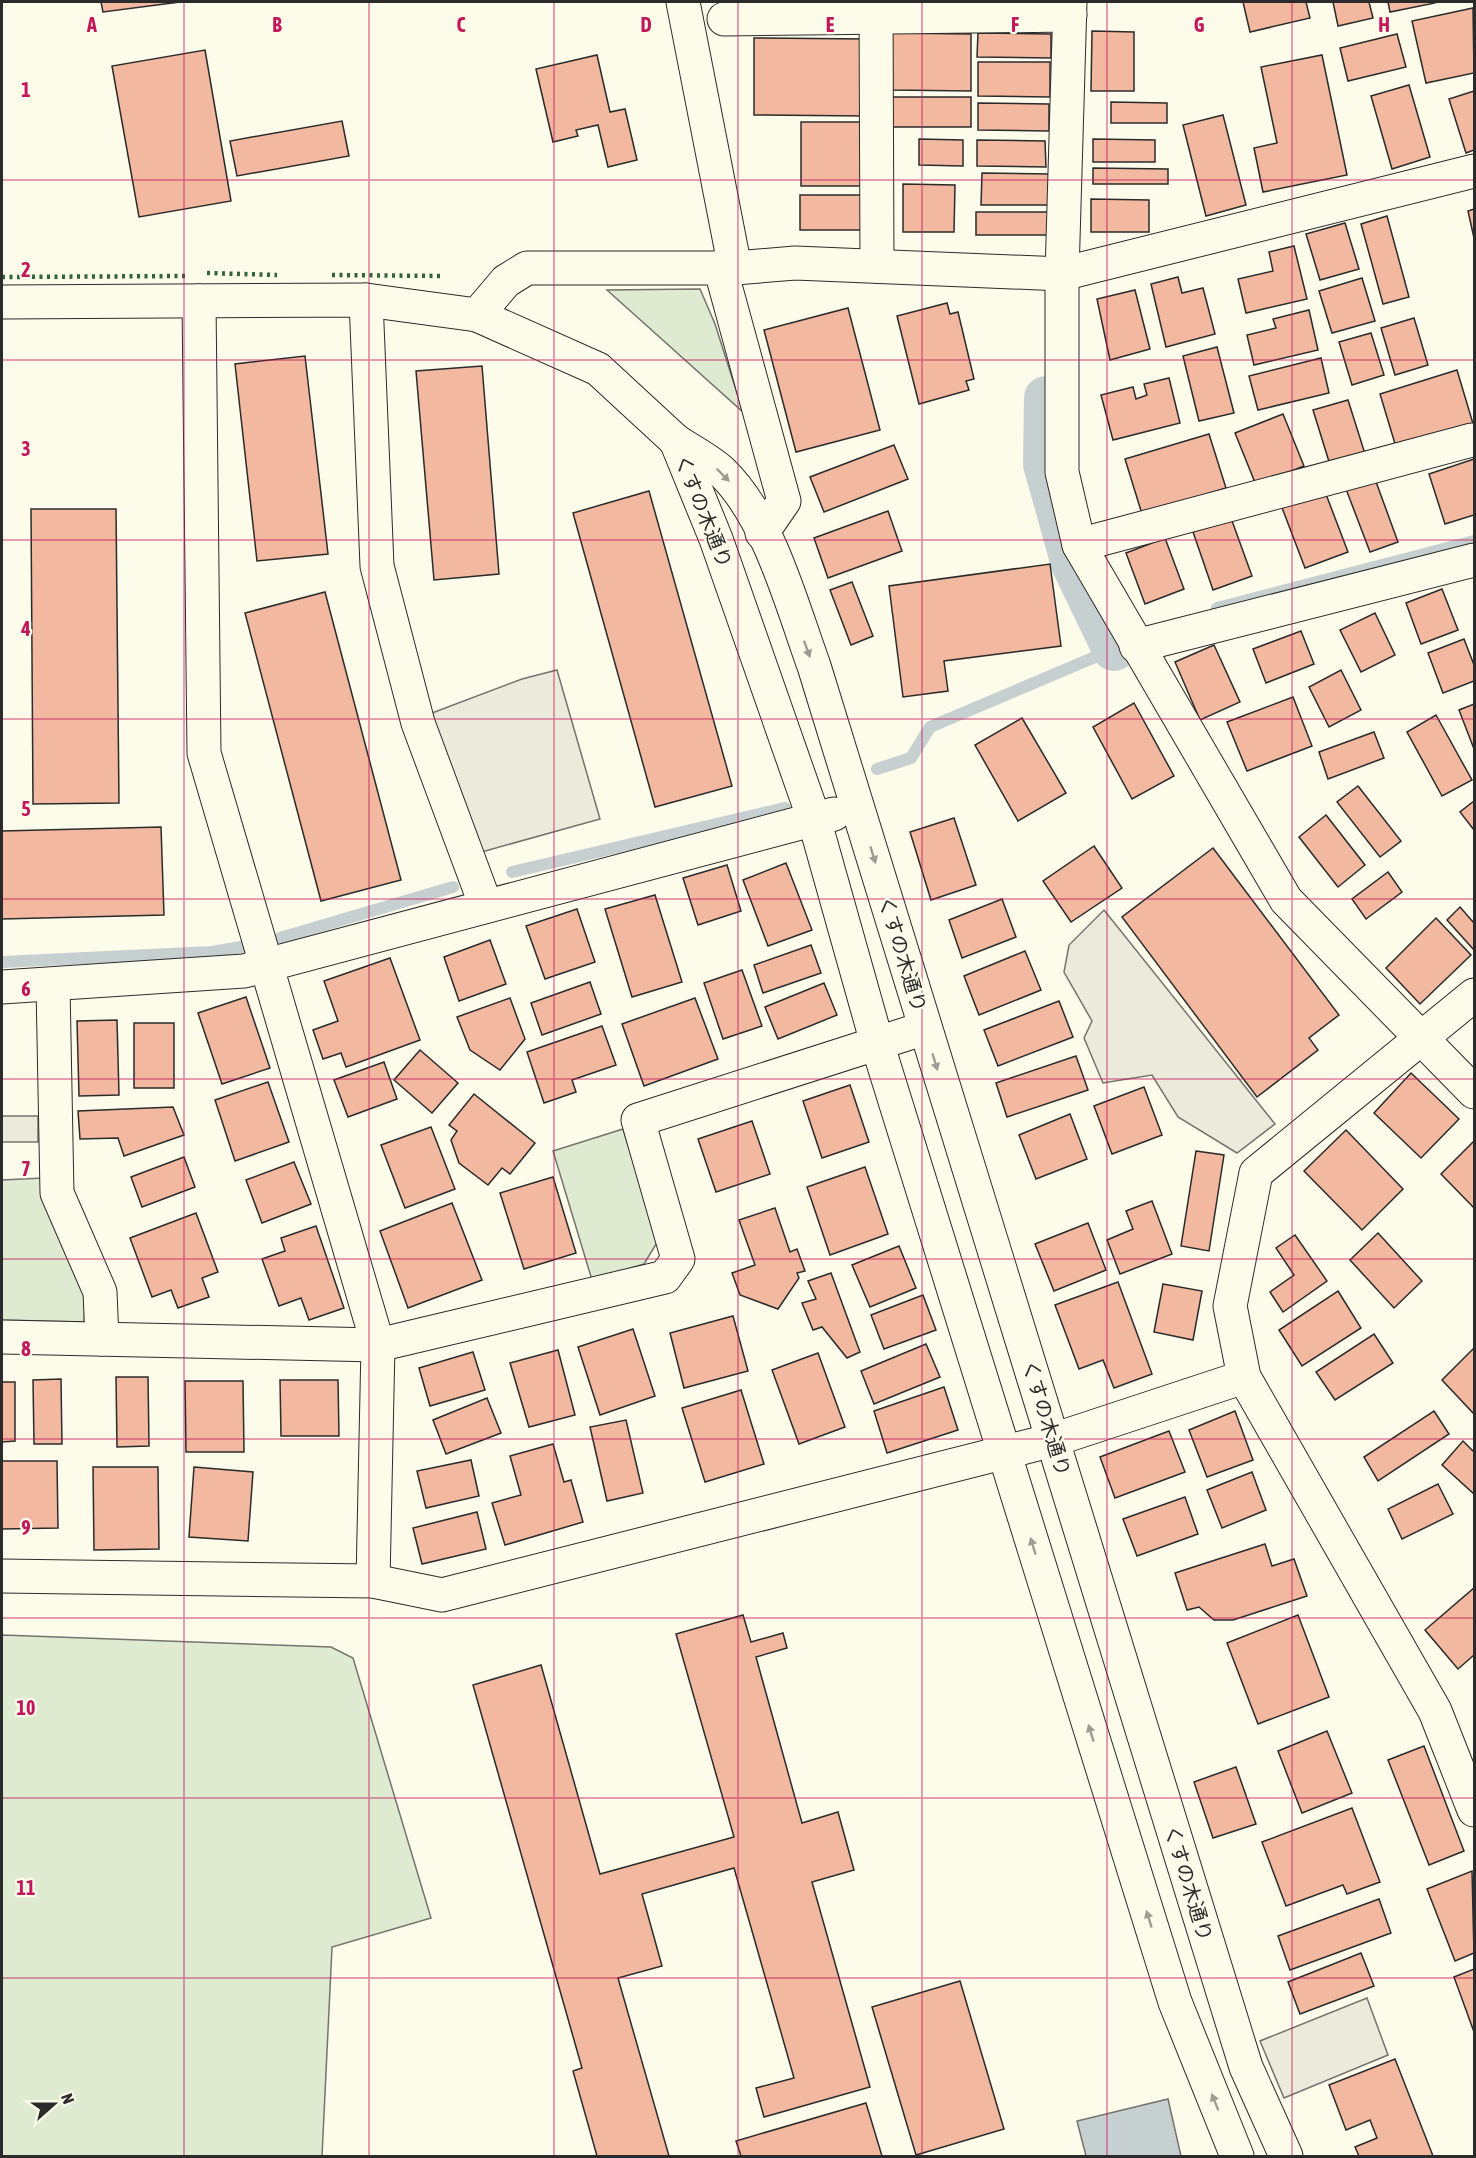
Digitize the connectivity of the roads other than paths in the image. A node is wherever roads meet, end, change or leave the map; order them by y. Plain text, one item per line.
1 (683, 2) edge
2 (1070, 8) edge
3 (876, 10) edge
4 (724, 19) dead end
5 (1474, 171) edge
6 (877, 266) junction
7 (728, 267) junction
8 (1062, 274) junction
9 (366, 300) junction
10 (199, 301) junction
11 (2, 302) edge
12 (477, 315) junction
13 (1472, 440) dead end
14 (676, 441) junction
15 (762, 533) junction
16 (1079, 545) junction
17 (1474, 560) edge
18 (1136, 646) junction
19 (858, 807) junction
20 (814, 819) junction
21 (486, 906) junction
22 (265, 964) junction
23 (53, 986) junction
24 (2, 987) edge
25 (1474, 995) edge
26 (925, 1028) junction
27 (1422, 1039) junction
28 (877, 1043) junction
29 (1474, 1092) edge
30 (2, 1337) edge
31 (102, 1339) junction
32 (378, 1345) junction
33 (1244, 1377) junction
34 (1053, 1440) junction
35 (1004, 1452) junction
36 (2, 1576) edge
37 (373, 1581) junction
38 (1474, 1810) edge
39 (1237, 2157) edge
40 (1286, 2157) edge

1 - 7 street
2 - 3 street
2 - 8 street
3 - 4 street
3 - 6 street
5 - 8 street
6 - 7 street
6 - 8 street
7 - 12 street
7 - 15 street
8 - 16 street
9 - 10 street
9 - 12 street
9 - 21 street
10 - 11 street
10 - 22 street
12 - 14 street
13 - 16 street
14 -> 15 street, くすの木通り
14 - 20 street, くすの木通り
15 -> 19 street, くすの木通り
16 - 18 street
17 - 18 street
18 - 27 street
19 - 20 street
19 -> 26 street, くすの木通り
20 - 21 street
20 - 28 street, くすの木通り
21 - 22 street
22 - 23 street
22 - 32 street
23 - 24 street
23 - 31 street
25 - 27 street
26 - 28 street
26 -> 34 street, くすの木通り
27 - 29 street
27 - 33 street
28 - 32 street
28 - 35 street, くすの木通り
30 - 31 street
31 - 32 street
32 - 37 street
33 - 34 street
33 - 38 street
34 - 35 street
34 - 40 street, くすの木通り
35 - 37 street
39 -> 35 street, くすの木通り
36 - 37 street

